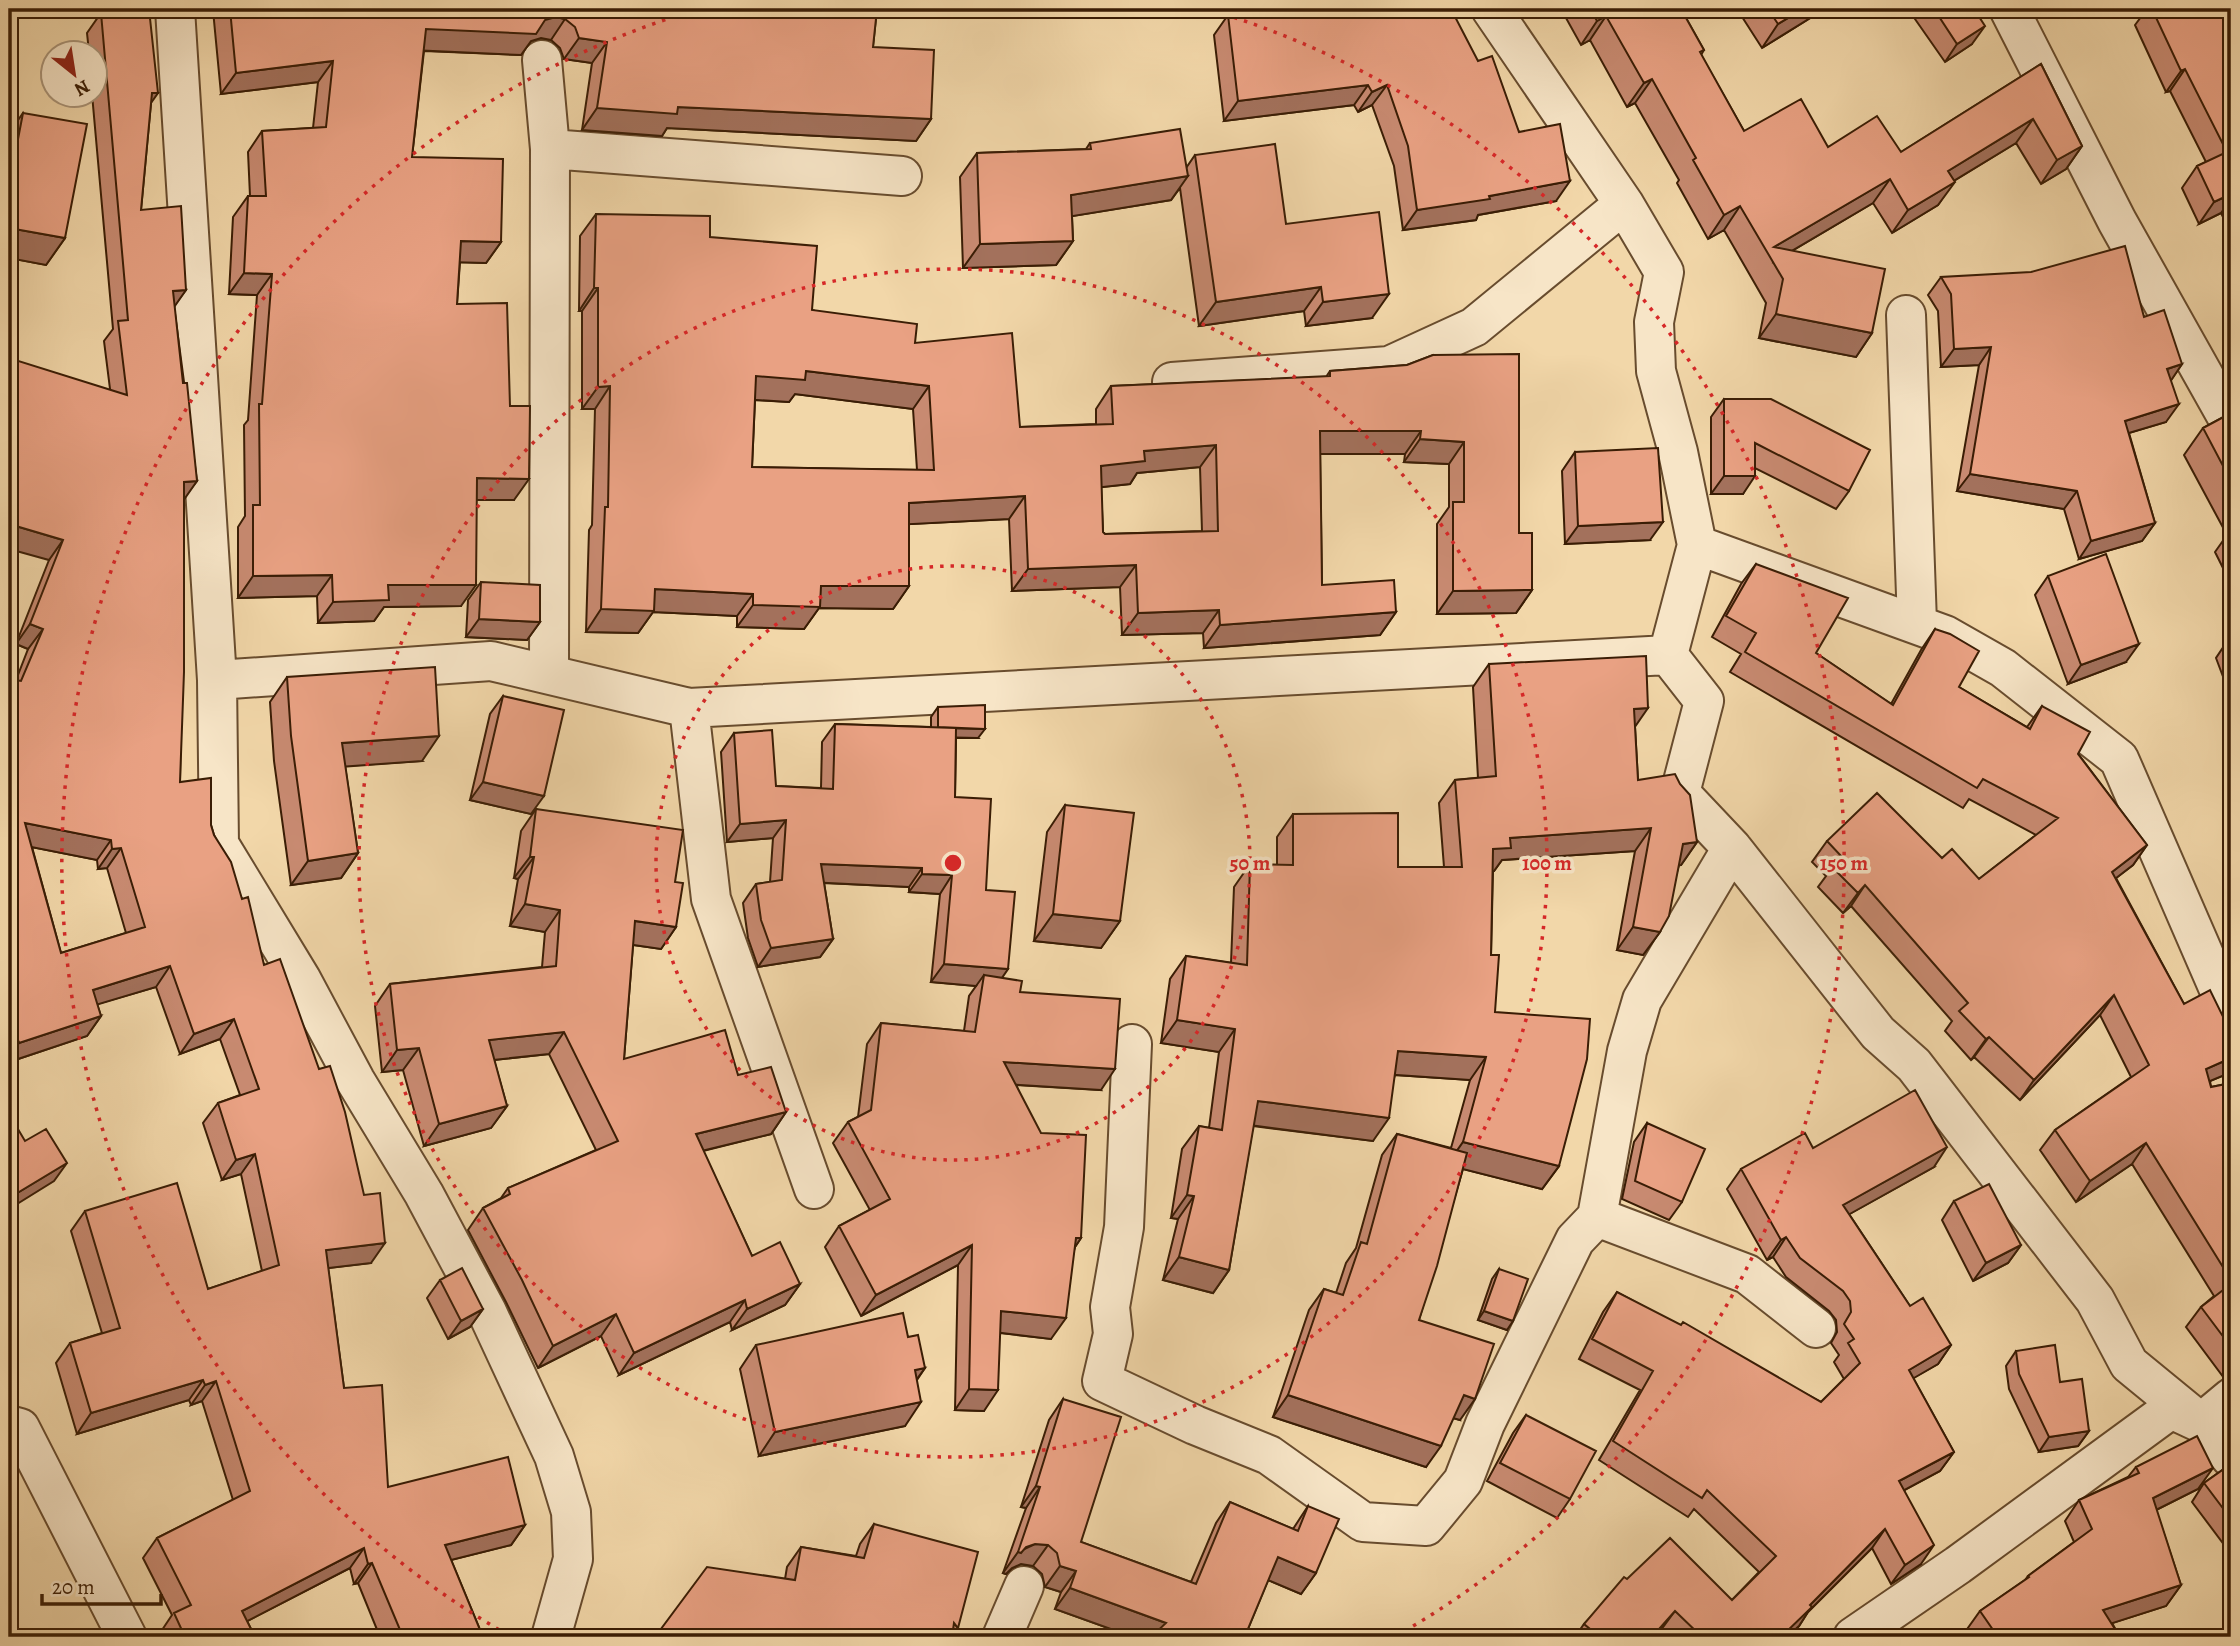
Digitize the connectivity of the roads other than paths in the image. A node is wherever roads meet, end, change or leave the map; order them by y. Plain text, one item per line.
1 (175, 9) edge
2 (1491, 9) edge
3 (2009, 9) edge
4 (542, 60) dead end
5 (550, 149) junction
6 (902, 176) dead end
7 (1623, 204) junction
8 (1906, 315) dead end
9 (1172, 382) edge
10 (2231, 424) edge
11 (1697, 545) junction
12 (1917, 623) junction
13 (1668, 655) junction
14 (549, 673) junction
15 (217, 680) junction
16 (689, 708) junction
17 (1732, 848) junction
18 (2231, 1017) edge
19 (1132, 1044) dead end
20 (814, 1189) dead end
21 (1597, 1217) junction
22 (1816, 1328) dead end
23 (2231, 1398) edge
24 (2201, 1423) junction
25 (9, 1426) edge
26 (2231, 1458) edge
27 (1024, 1586) dead end
28 (127, 1637) edge
29 (551, 1637) edge
30 (1002, 1637) edge
31 (1853, 1637) edge

1 - 15 street
2 - 7 street
3 - 10 street
4 - 5 street
5 - 6 street
5 - 14 street
7 - 9 street
7 - 11 street
8 - 12 street
11 - 12 street
11 - 13 street
12 - 18 street
13 - 16 street
13 - 17 street
14 - 15 street
14 - 16 street
15 - 29 street
16 - 20 street
17 - 21 street
17 - 24 street
19 - 21 street
21 - 22 street
23 - 24 street
24 - 26 street
24 - 31 street
25 - 28 street
27 - 30 street

